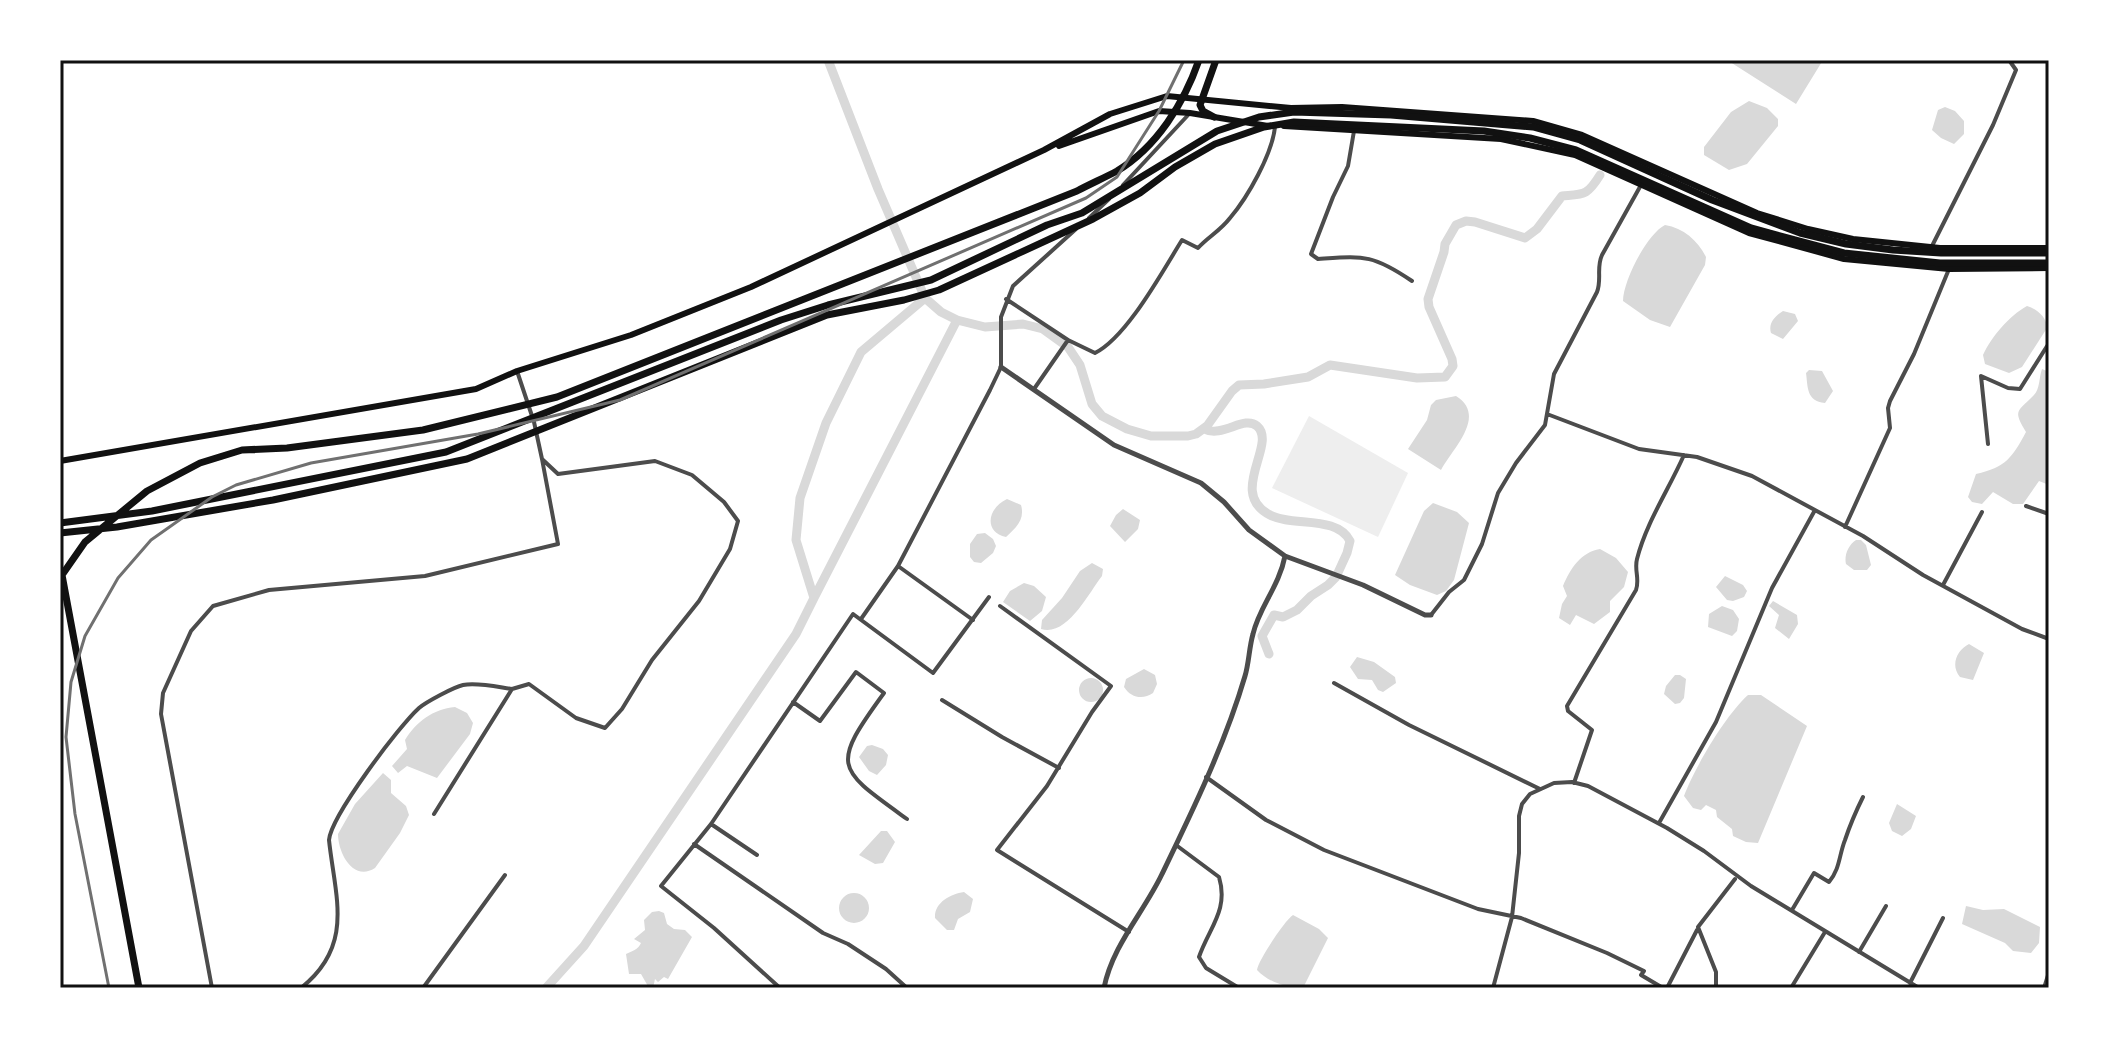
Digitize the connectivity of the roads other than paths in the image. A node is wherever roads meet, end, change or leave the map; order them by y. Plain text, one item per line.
1 (1199, 60) edge
2 (1216, 60) edge
3 (2009, 60) edge
4 (1201, 97) junction
5 (1190, 113) junction
6 (1214, 117) junction
7 (1275, 127) junction
8 (1354, 129) junction
9 (1044, 150) junction
10 (1641, 185) junction
11 (1931, 248) junction
12 (2049, 250) edge
13 (2049, 265) edge
14 (1949, 269) junction
15 (1412, 281) dead end
16 (1006, 299) junction
17 (1068, 340) junction
18 (2049, 343) edge
19 (1001, 367) junction
20 (517, 371) junction
21 (1034, 389) junction
22 (1547, 414) junction
23 (1988, 444) dead end
24 (1684, 454) junction
25 (542, 459) junction
26 (60, 461) edge
27 (2026, 506) dead end
28 (1815, 510) junction
29 (1982, 512) dead end
30 (2049, 514) edge
31 (60, 523) edge
32 (1845, 527) junction
33 (60, 533) edge
34 (60, 556) edge
35 (1285, 556) junction
36 (898, 566) junction
37 (62, 575) junction
38 (1943, 585) junction
39 (989, 597) dead end
40 (1000, 606) dead end
41 (1431, 615) joint
42 (861, 619) junction
43 (973, 620) junction
44 (2049, 639) edge
45 (1334, 683) dead end
46 (512, 689) junction
47 (942, 700) dead end
48 (793, 702) junction
49 (1059, 768) junction
50 (1206, 777) junction
51 (1574, 783) junction
52 (1540, 789) junction
53 (1863, 797) dead end
54 (434, 814) dead end
55 (907, 819) dead end
56 (1659, 823) junction
57 (711, 824) junction
58 (694, 844) junction
59 (1176, 845) junction
60 (757, 855) dead end
61 (505, 875) dead end
62 (1735, 879) dead end
63 (1886, 906) dead end
64 (1792, 911) junction
65 (1512, 917) junction
66 (1943, 918) dead end
67 (1698, 927) junction
68 (1129, 932) junction
69 (1825, 932) junction
70 (1859, 952) junction
71 (2049, 972) edge
72 (1910, 983) junction
73 (903, 987) edge
74 (139, 988) edge
75 (212, 988) edge
76 (301, 988) edge
77 (423, 988) edge
78 (780, 988) edge
79 (1104, 988) edge
80 (1239, 988) edge
81 (1493, 988) edge
82 (1665, 988) edge
83 (1716, 988) edge
84 (1791, 988) edge
85 (1919, 988) edge
86 (2044, 988) edge

1 - 37 highway
2 - 4 highway
3 - 11 street
4 - 6 highway
4 - 9 main road
4 - 11 main road
5 - 6 main road
5 - 9 main road
5 - 16 street
6 - 7 main road
7 - 8 main road
7 - 17 street
8 - 10 main road
8 - 15 street
9 - 20 main road
10 - 14 main road
10 - 22 street
11 - 12 main road
12 - 31 highway
13 - 14 main road
13 - 33 highway
14 - 32 street
16 - 17 street
16 - 19 street
17 - 21 street
18 - 23 street
19 - 21 street
19 - 36 street
20 - 25 street
20 - 26 main road
21 - 35 street
22 - 24 street
22 - 41 street
24 - 28 street
24 - 51 street
25 - 46 street
25 - 75 street
27 - 30 street
28 - 32 street
28 - 56 street
29 - 38 street
32 - 38 street
34 - 37 lane
35 - 41 street
35 - 50 street
36 - 42 street
36 - 43 street
37 - 74 highway
38 - 44 street
39 - 43 street
40 - 49 street
42 - 43 street
42 - 48 street
45 - 52 street
46 - 54 street
46 - 76 street
47 - 49 street
48 - 55 street
48 - 57 street
49 - 68 street
50 - 59 street
50 - 65 street
51 - 52 street
51 - 56 street
52 - 65 street
53 - 64 street
56 - 64 street
57 - 58 street
57 - 60 street
58 - 73 street
58 - 78 street
59 - 68 street
59 - 80 street
61 - 77 street
62 - 67 street
63 - 70 street
64 - 69 street
65 - 81 street
65 - 82 street
66 - 72 street
67 - 82 street
67 - 83 street
68 - 79 street
69 - 70 street
69 - 84 street
70 - 72 street
71 - 86 street
72 - 85 street

